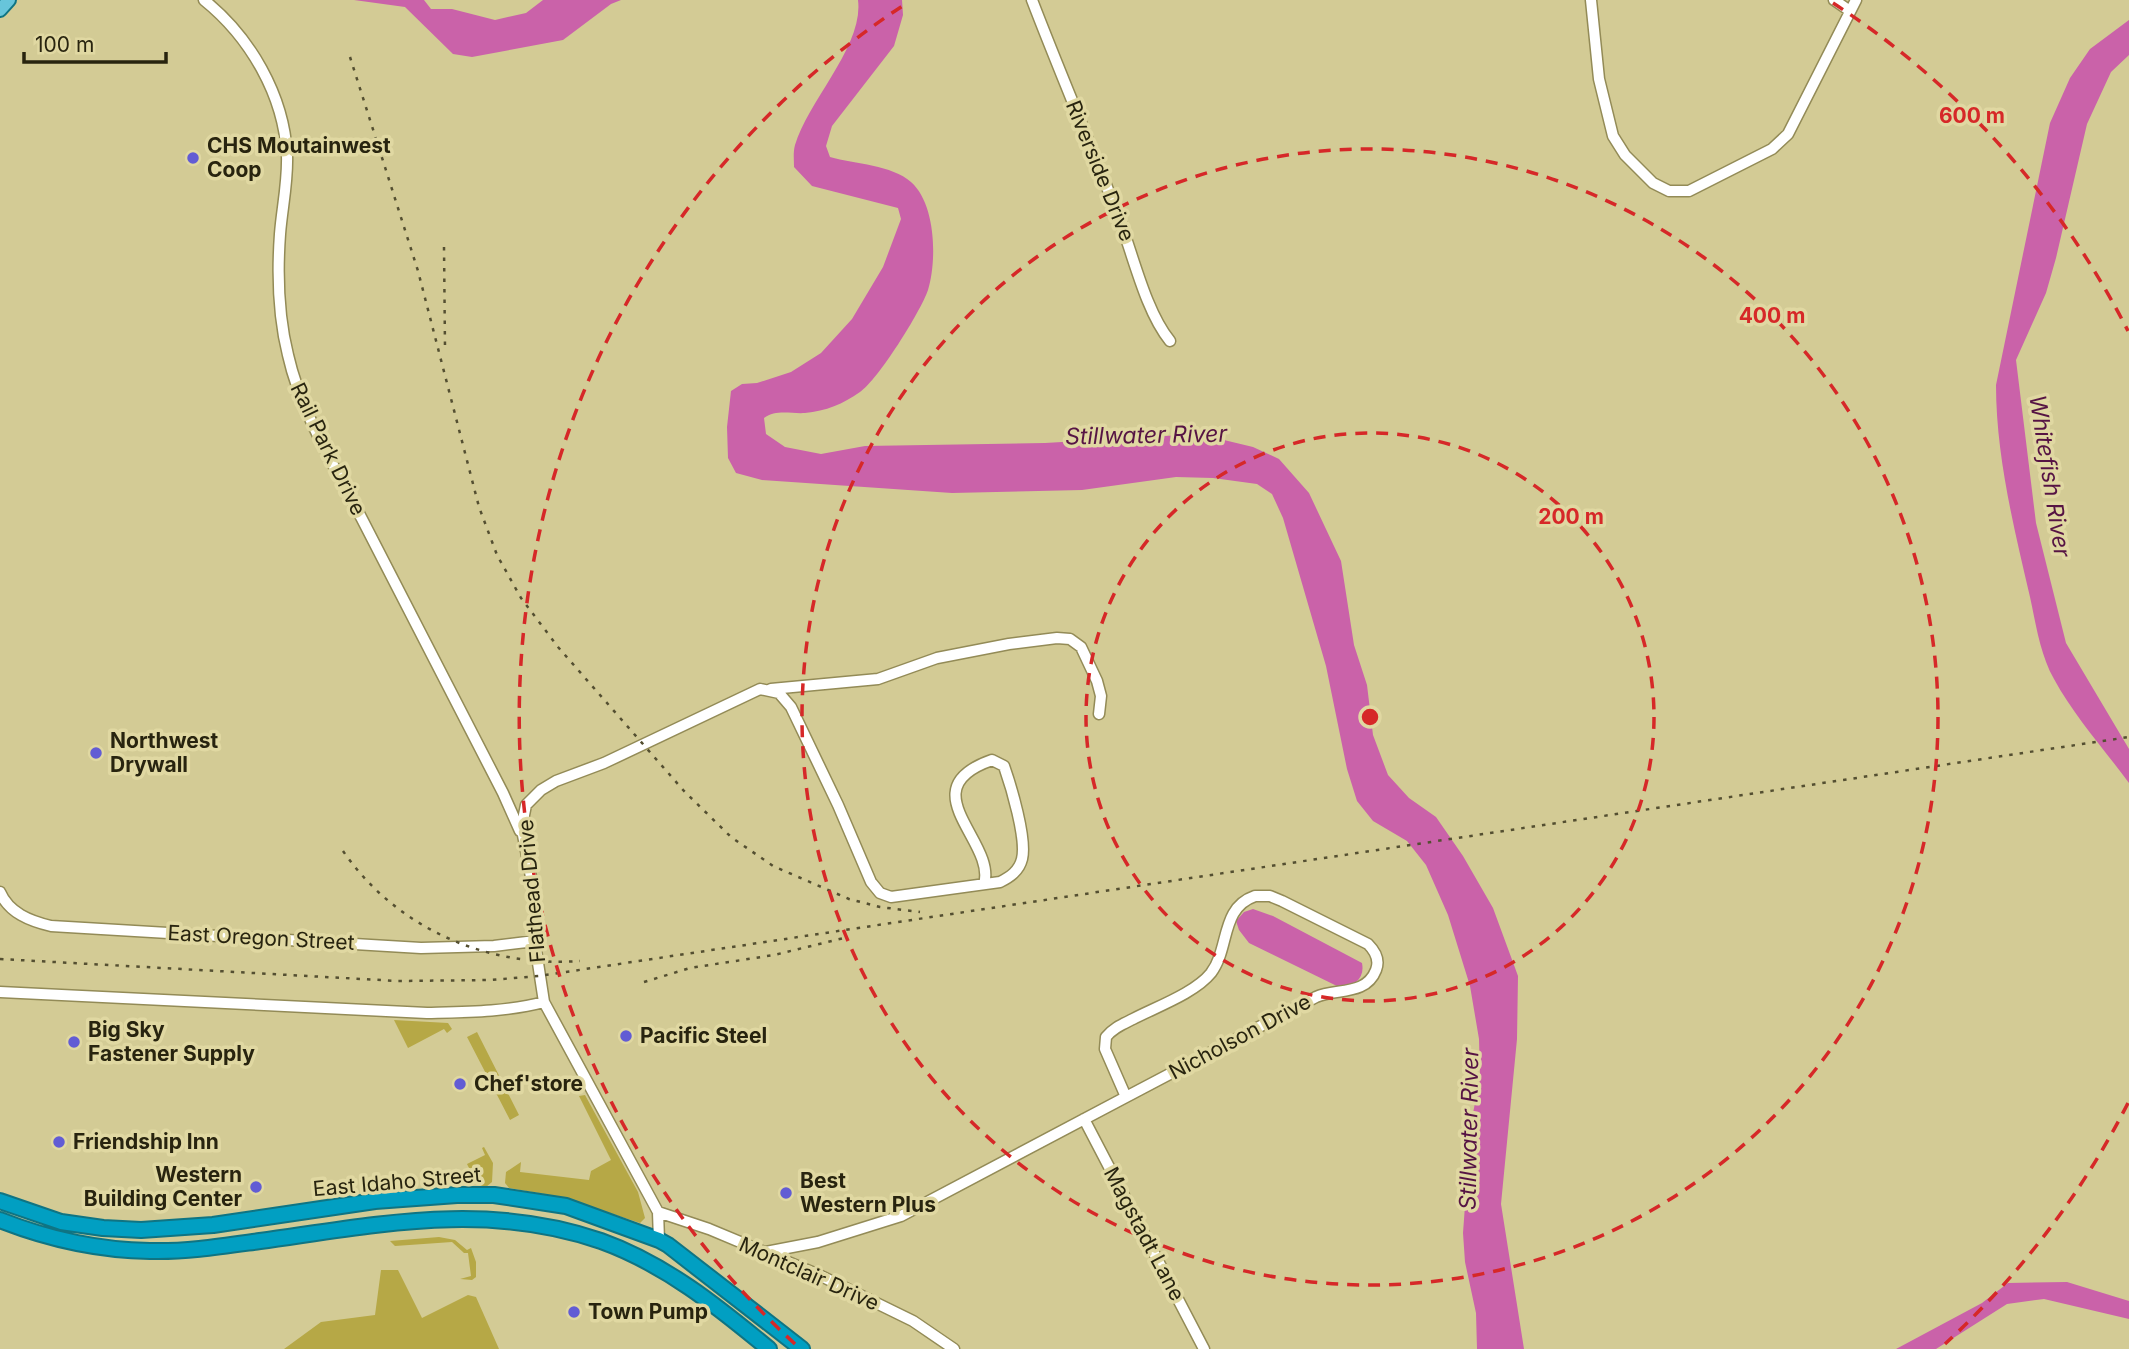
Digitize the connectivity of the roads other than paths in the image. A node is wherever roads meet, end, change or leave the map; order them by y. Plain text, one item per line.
1 (9, 0) edge
2 (204, 0) edge
3 (1032, 0) edge
4 (1591, 0) edge
5 (1834, 0) edge
6 (1856, 0) edge
7 (0, 10) edge
8 (1850, 11) junction
9 (1170, 341) dead end
10 (760, 689) junction
11 (1099, 714) dead end
12 (524, 845) junction
13 (984, 884) junction
14 (0, 892) edge
15 (535, 941) junction
16 (0, 992) edge
17 (544, 1002) junction
18 (1126, 1097) junction
19 (1084, 1119) junction
20 (0, 1201) edge
21 (657, 1212) junction
22 (0, 1220) edge
23 (659, 1240) junction
24 (755, 1250) junction
25 (769, 1349) edge
26 (802, 1349) edge
27 (954, 1349) edge
28 (1204, 1349) edge

1 - 7 main road
2 - 12 street, Rail Park Drive
3 - 9 street, Riverside Drive
4 - 8 street
5 - 8 street
6 - 8 street
10 - 11 street
10 - 12 street, Flathead Drive
10 - 13 street
12 - 15 street, Flathead Drive
13 - 13 street
14 - 15 street, East Oregon Street
15 - 17 street, Flathead Drive
16 - 17 street
17 - 21 street
18 - 18 street, Nicholson Drive
18 - 19 street, Nicholson Drive
19 - 24 street, Nicholson Drive
19 - 28 street, Magstadt Lane
20 - 23 highway, East Idaho Street
21 - 23 street
21 - 24 street, Montclair Drive
22 - 25 highway, East Idaho Street
23 - 26 highway, East Idaho Street
24 - 27 street, Montclair Drive

